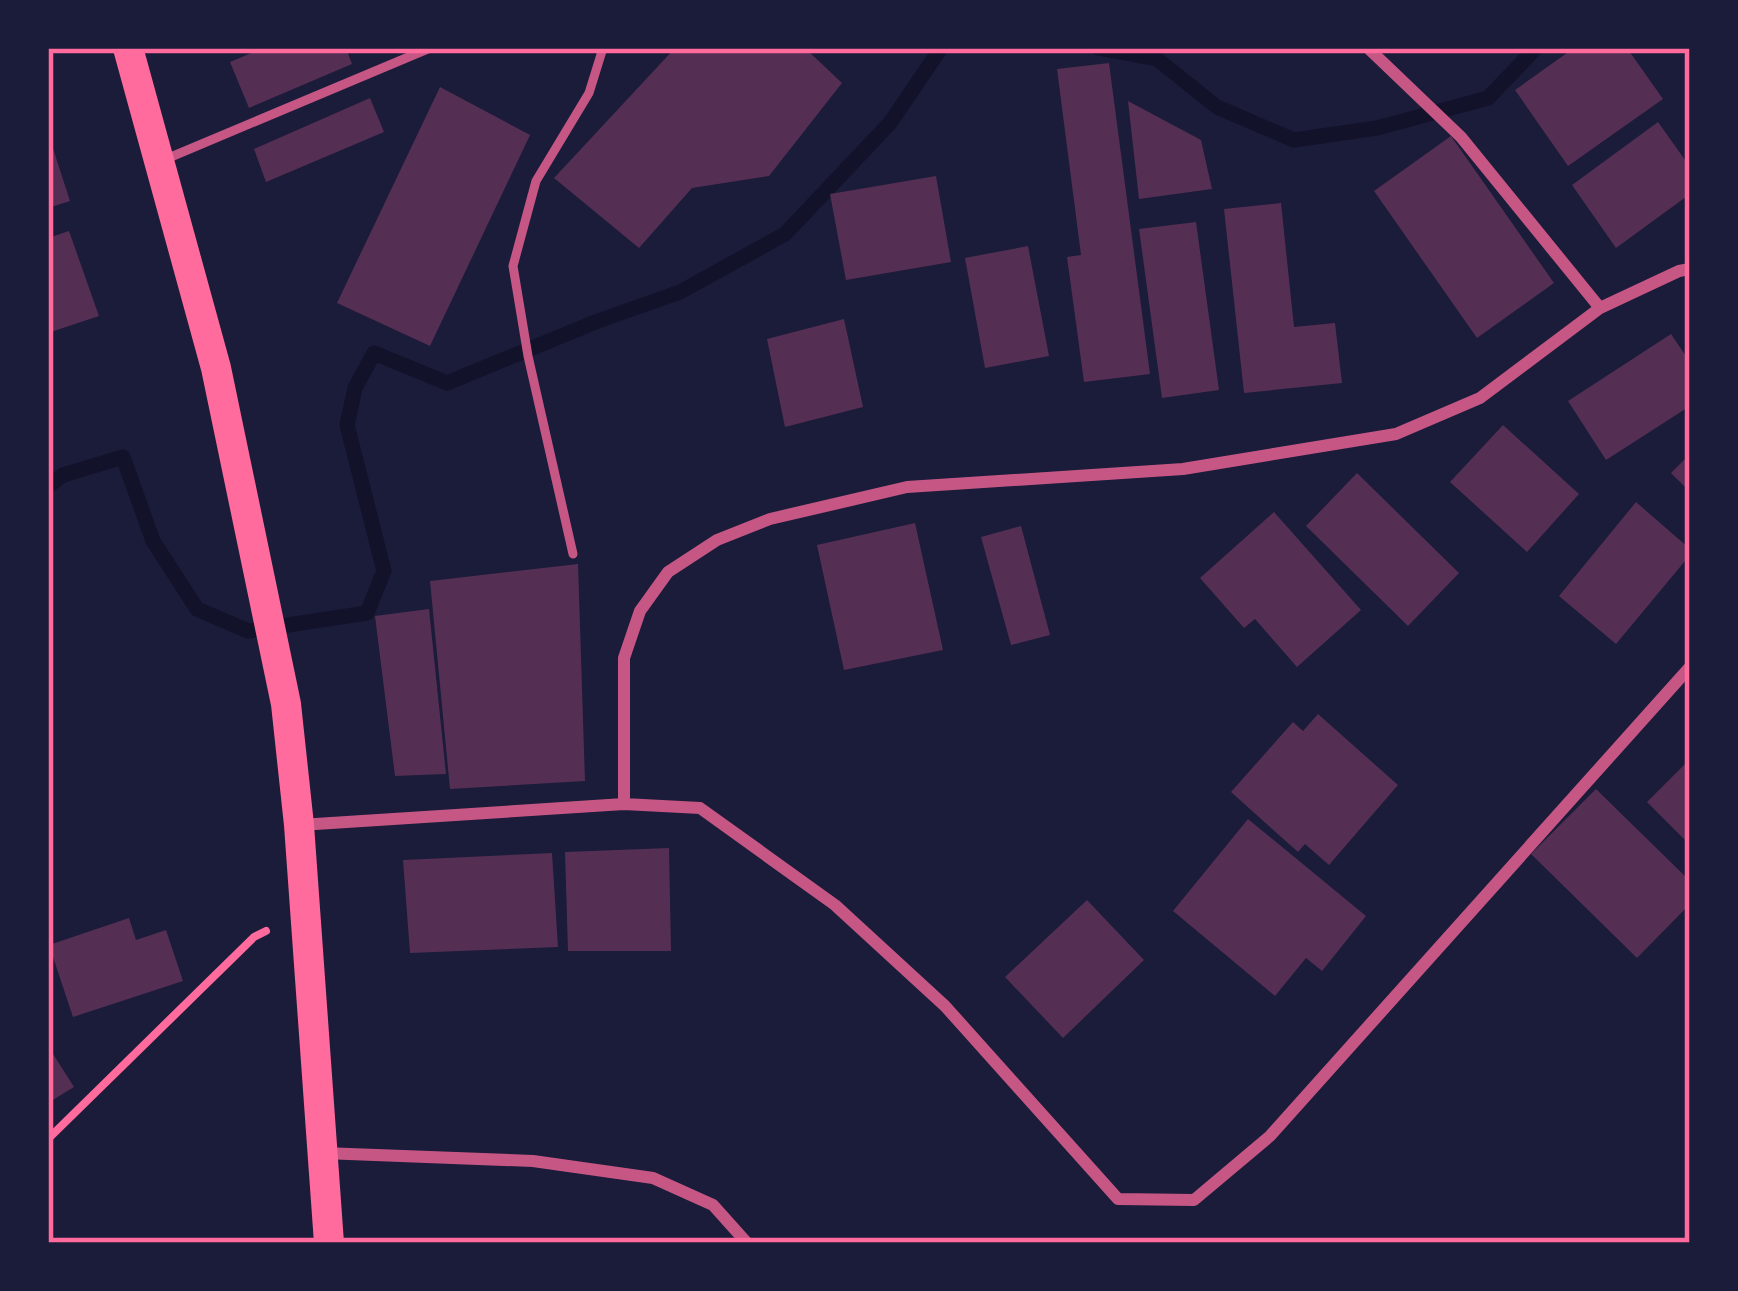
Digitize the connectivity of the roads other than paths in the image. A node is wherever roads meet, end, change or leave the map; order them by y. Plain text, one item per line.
1 (128, 48) edge
2 (430, 48) edge
3 (603, 48) edge
4 (1368, 48) edge
5 (160, 161) junction
6 (1690, 269) edge
7 (1600, 308) junction
8 (573, 554) dead end
9 (1690, 667) edge
10 (624, 804) junction
11 (299, 825) junction
12 (322, 1153) junction
13 (328, 1243) edge
14 (747, 1243) edge

1 - 5 main road
2 - 5 lane
3 - 8 lane
4 - 7 street
5 - 11 main road
6 - 7 street
7 - 10 street
9 - 10 street
10 - 11 street
11 - 12 main road
12 - 13 main road
12 - 14 street

